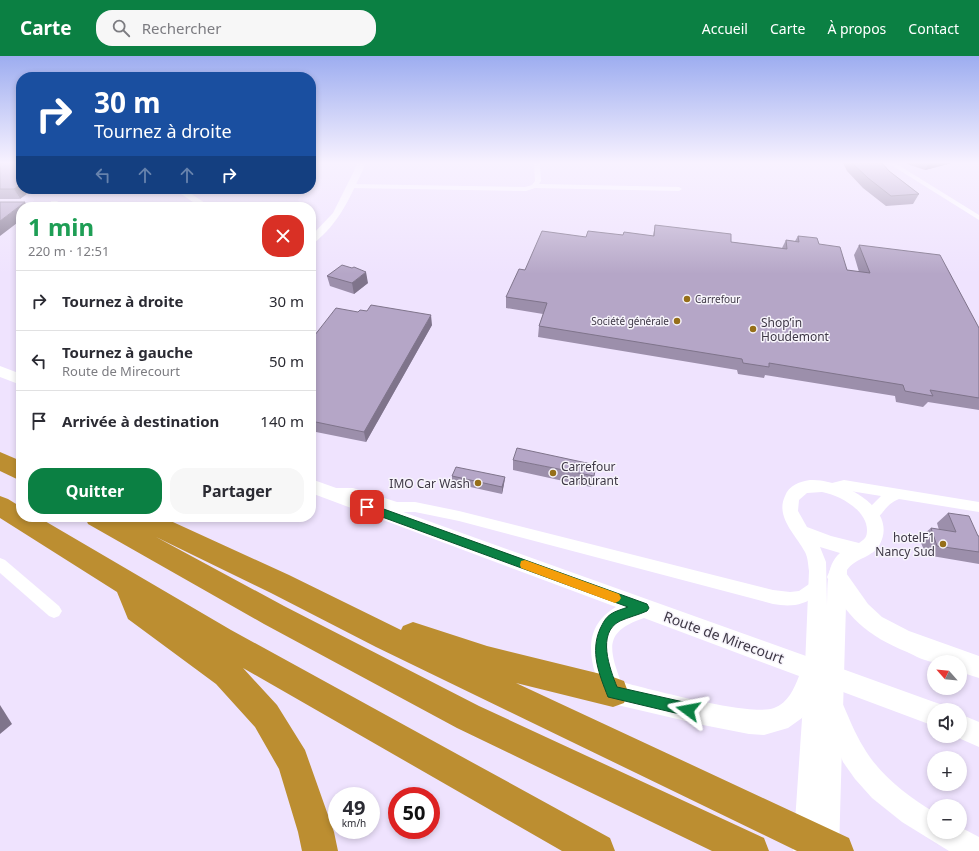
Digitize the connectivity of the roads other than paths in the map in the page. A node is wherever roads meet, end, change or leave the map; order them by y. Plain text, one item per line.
1 (344, 200) edge
2 (951, 200) edge
3 (979, 218) edge
4 (316, 236) edge
5 (0, 371) edge
6 (16, 378) edge
7 (0, 460) edge
8 (16, 465) edge
9 (16, 469) edge
10 (832, 488) junction
11 (320, 489) edge
12 (895, 495) junction
13 (0, 506) edge
14 (979, 507) edge
15 (16, 516) edge
16 (871, 516) junction
17 (26, 522) edge
18 (106, 522) edge
19 (149, 522) edge
20 (802, 532) junction
21 (862, 551) junction
22 (0, 564) edge
23 (827, 581) junction
24 (126, 584) junction
25 (280, 584) junction
26 (643, 608) junction
27 (54, 611) dead end
28 (816, 660) junction
29 (979, 667) edge
30 (613, 692) junction
31 (832, 706) junction
32 (927, 712) edge
33 (967, 727) edge
34 (967, 729) edge
35 (979, 730) edge
36 (979, 735) edge
37 (927, 822) edge
38 (955, 839) edge
39 (798, 840) edge
40 (320, 851) edge
41 (597, 851) edge
42 (751, 851) edge
43 (827, 851) edge
44 (836, 851) edge
45 (976, 851) edge

1 - 4 street
2 - 3 street
5 - 6 main road
7 - 8 highway
7 - 9 highway
10 - 12 street
10 - 16 street
10 - 20 street
11 - 23 street
11 - 26 main road, Route de Mirecourt
12 - 14 street
12 - 16 street
13 - 15 highway
16 - 21 street
17 - 24 highway
18 - 42 highway
19 - 25 highway
20 - 21 street
20 - 23 street
21 - 23 street
22 - 27 street
23 - 28 street
23 - 29 main road
23 - 31 street
24 - 40 highway
24 - 41 highway
25 - 30 highway
25 - 39 highway
26 - 30 main road
26 - 32 main road, Route de Mirecourt
28 - 30 main road
28 - 39 street
31 - 37 main road
31 - 43 street
33 - 35 main road
34 - 36 main road
38 - 45 main road
39 - 44 highway

